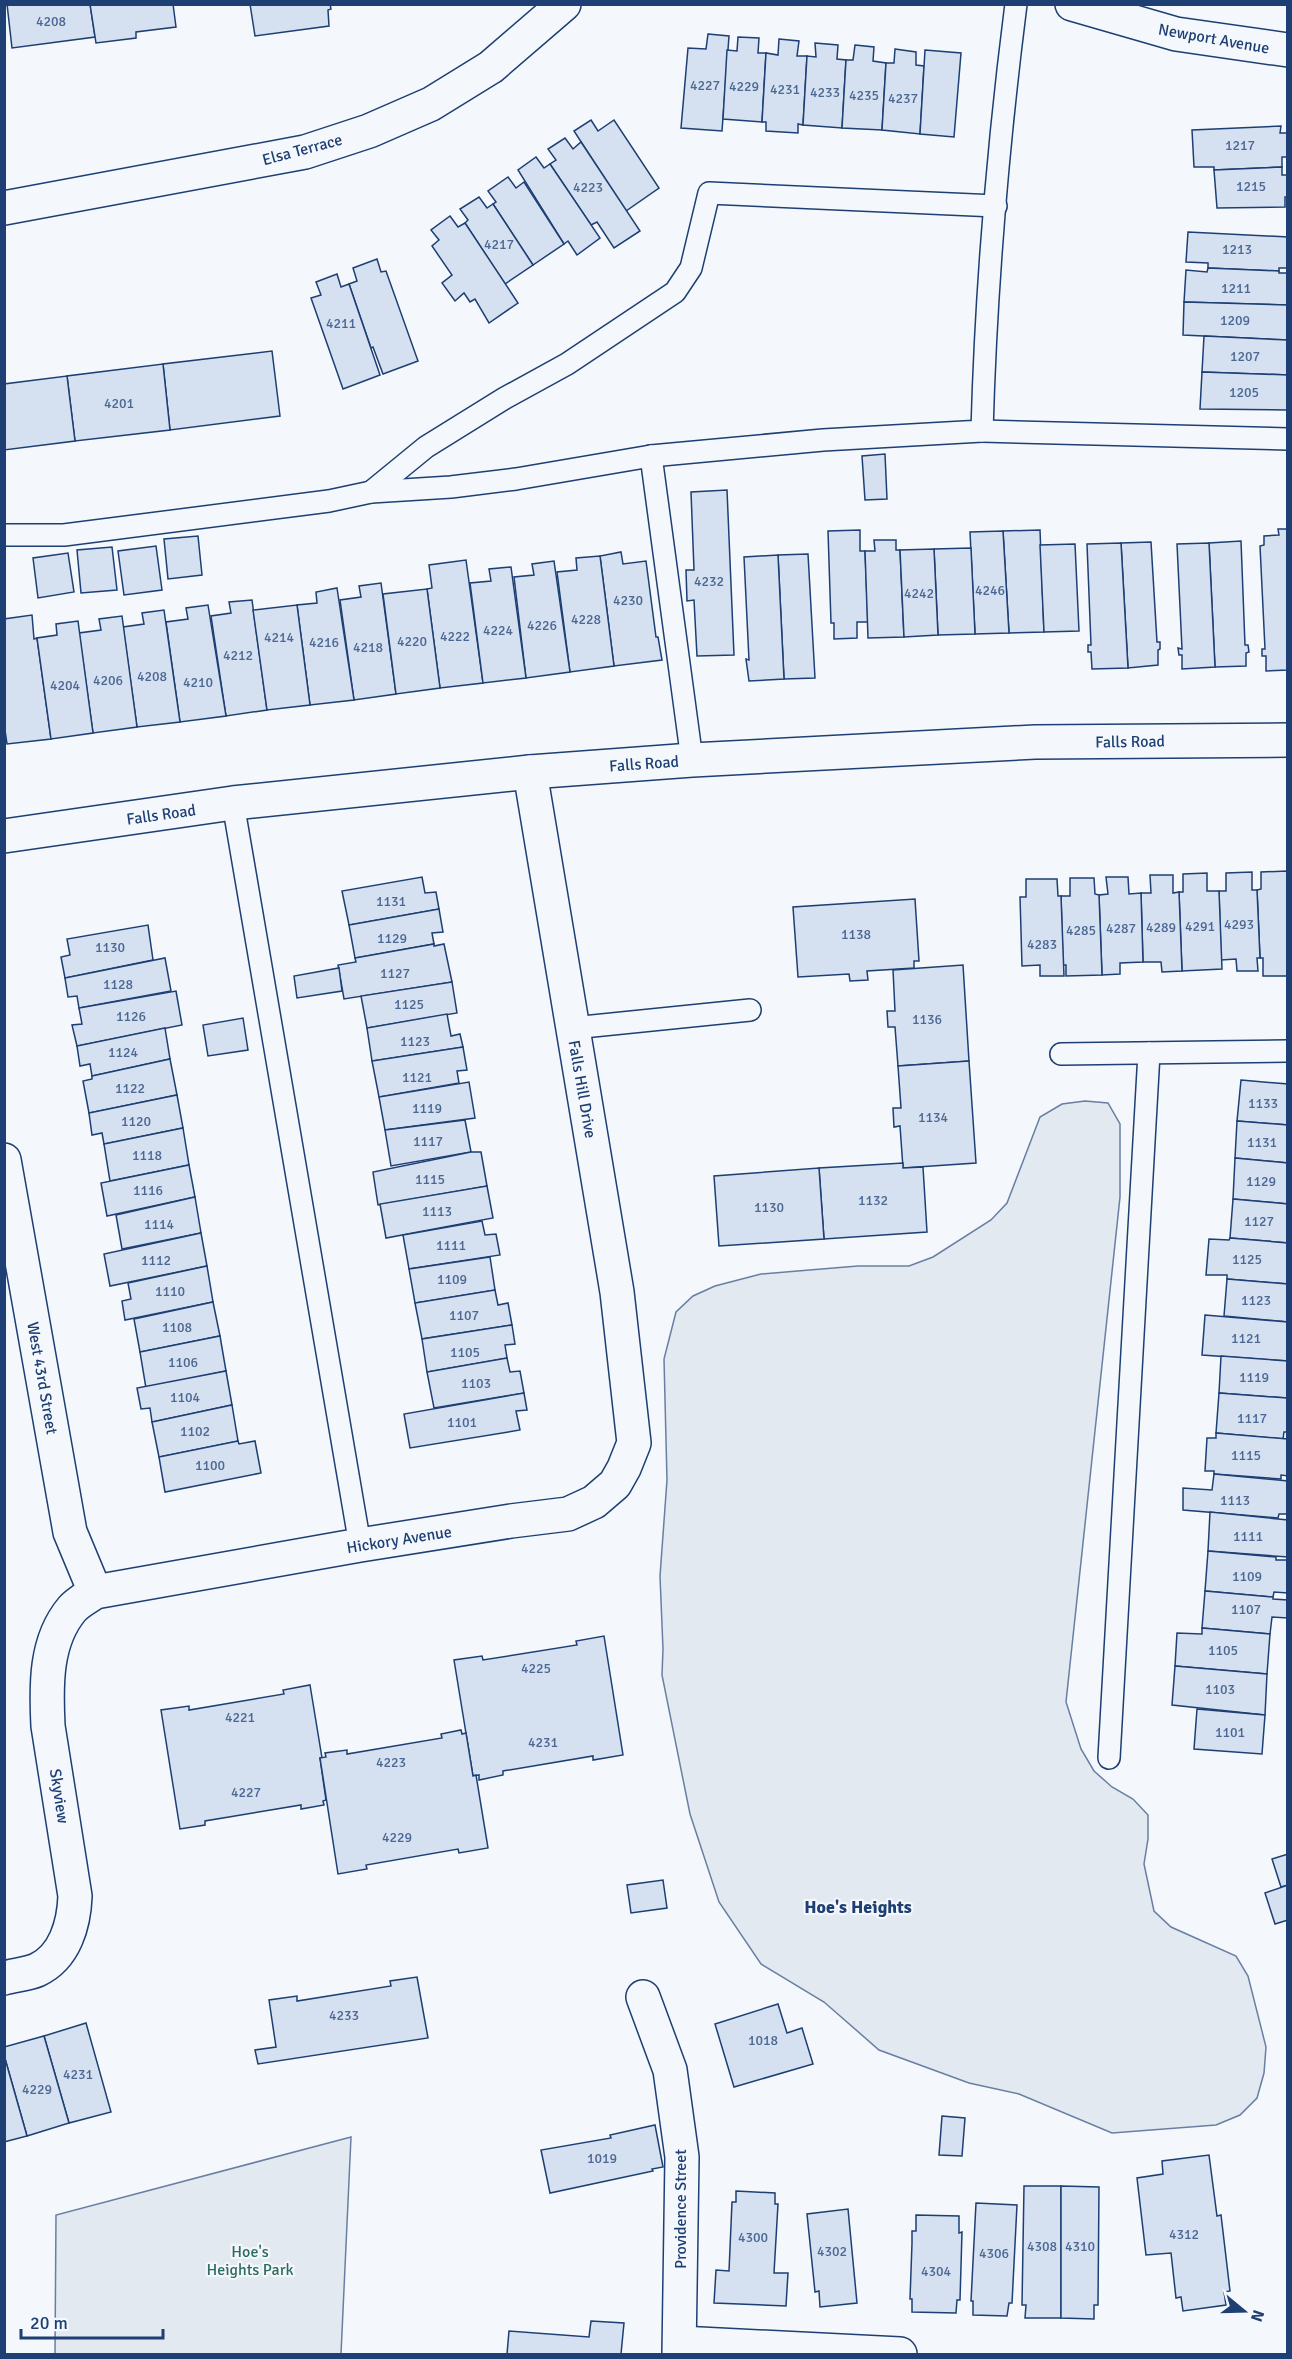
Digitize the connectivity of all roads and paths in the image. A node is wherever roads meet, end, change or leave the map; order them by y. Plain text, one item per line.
1 (564, 4) edge
2 (1016, 4) edge
3 (1072, 4) edge
4 (1287, 50) edge
5 (996, 206) junction
6 (4, 208) edge
7 (982, 430) junction
8 (1287, 439) edge
9 (651, 456) junction
10 (371, 492) junction
11 (4, 535) edge
12 (1287, 740) edge
13 (692, 760) junction
14 (530, 772) junction
15 (233, 803) junction
16 (4, 836) edge
17 (750, 1010) dead end
18 (573, 1028) junction
19 (1287, 1051) edge
20 (1149, 1053) junction
21 (1061, 1054) dead end
22 (4, 1160) edge
23 (631, 1406) joint
24 (360, 1545) junction
25 (95, 1592) junction
26 (1109, 1758) dead end
27 (4, 1978) edge
28 (644, 1997) dead end
29 (680, 2349) edge
30 (900, 2355) edge

1 - 6 street, Elsa Terrace
2 - 5 lane
3 - 4 street, Newport Avenue
5 - 7 lane
5 - 10 lane
7 - 8 lane
7 - 9 lane
9 - 10 lane
9 - 13 lane
10 - 11 lane
12 - 13 street, Falls Road
13 - 14 street, Falls Road
14 - 15 street, Falls Road
14 - 18 street, Falls Hill Drive
15 - 16 street, Falls Road
15 - 24 lane
17 - 18 lane
18 - 23 street, Falls Hill Drive
19 - 20 lane
20 - 21 lane
20 - 26 lane
22 - 25 street, West 43rd Street
23 - 24 street, Hickory Avenue
24 - 25 street, Hickory Avenue
25 - 27 street, Skyview
28 - 29 street, Providence Street
29 - 30 street

